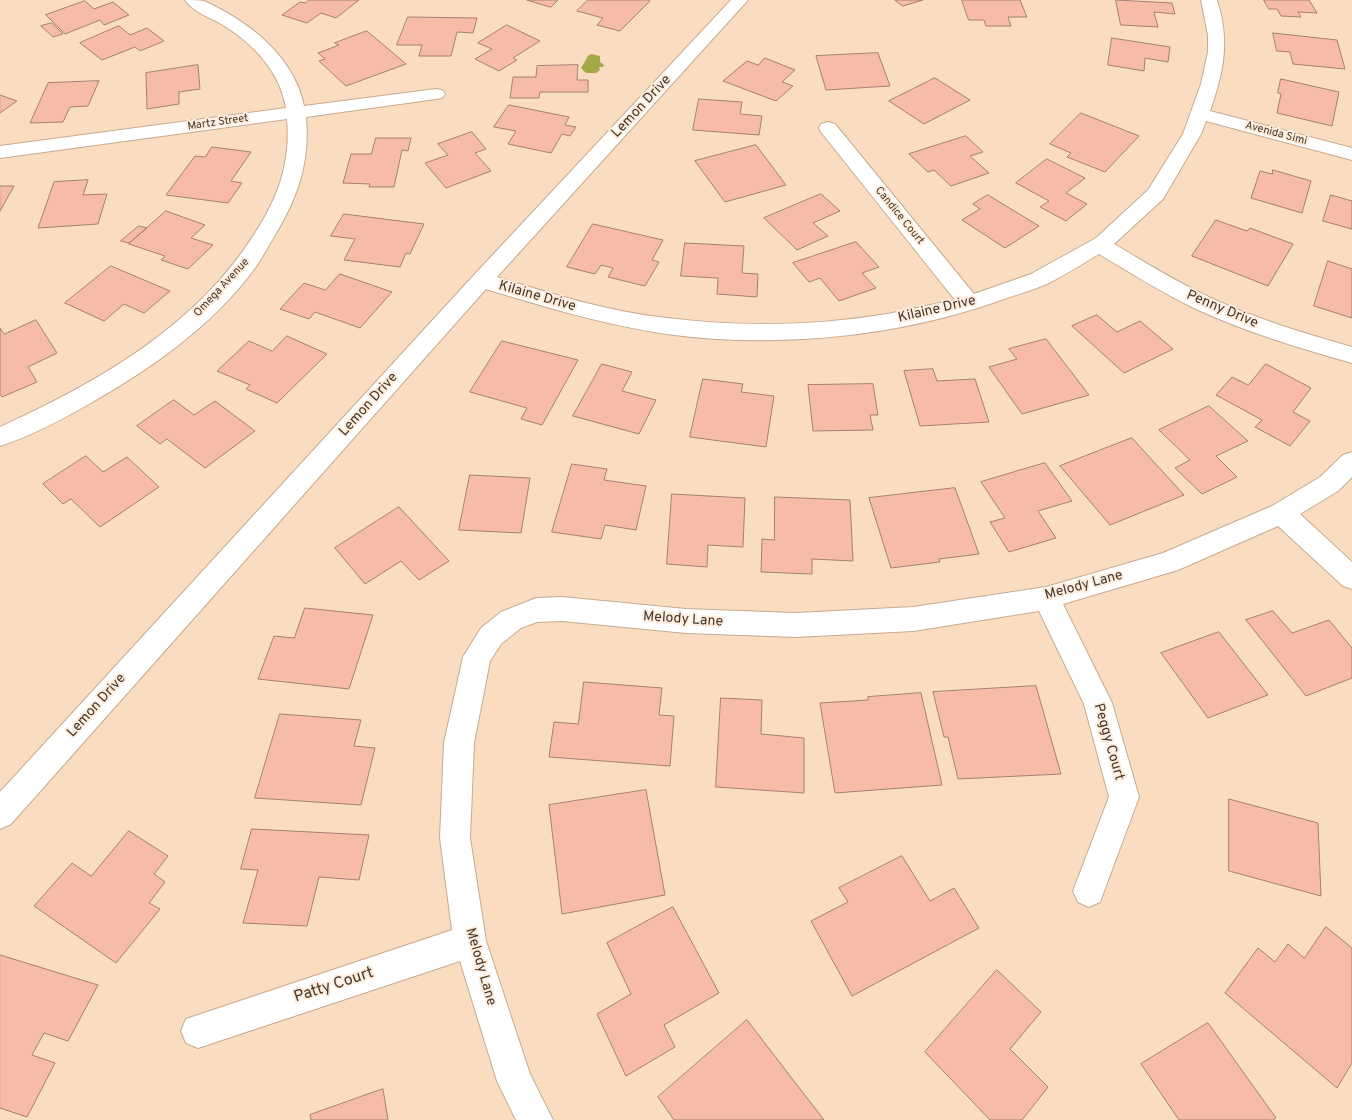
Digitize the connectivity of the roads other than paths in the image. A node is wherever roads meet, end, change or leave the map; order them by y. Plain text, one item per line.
1 (193, 0) edge
2 (740, 0) edge
3 (1209, 0) edge
4 (436, 94) dead end
5 (297, 113) junction
6 (1200, 114) junction
7 (828, 128) dead end
8 (0, 152) edge
9 (1352, 154) edge
10 (1100, 245) junction
11 (482, 280) junction
12 (970, 304) junction
13 (1352, 356) edge
14 (0, 437) edge
15 (1352, 462) edge
16 (1280, 513) junction
17 (1352, 578) edge
18 (1046, 598) junction
19 (0, 814) edge
20 (1088, 891) dead end
21 (470, 941) junction
22 (198, 1031) dead end
23 (535, 1120) edge

1 - 5 street, Omega Avenue
2 - 11 street, Lemon Drive
3 - 6 street, Kilaine Drive
4 - 5 street, Martz Street
5 - 8 street, Martz Street
5 - 14 street, Omega Avenue
6 - 9 street, Avenida Simi
6 - 10 street, Kilaine Drive
7 - 12 street, Candice Court
10 - 12 street, Kilaine Drive
10 - 13 street, Penny Drive
11 - 12 street, Kilaine Drive
11 - 19 street, Lemon Drive
15 - 16 street, Melody Lane
16 - 17 street
16 - 18 street, Melody Lane
18 - 20 street, Peggy Court
18 - 21 street, Melody Lane
21 - 22 street, Patty Court
21 - 23 street, Melody Lane

